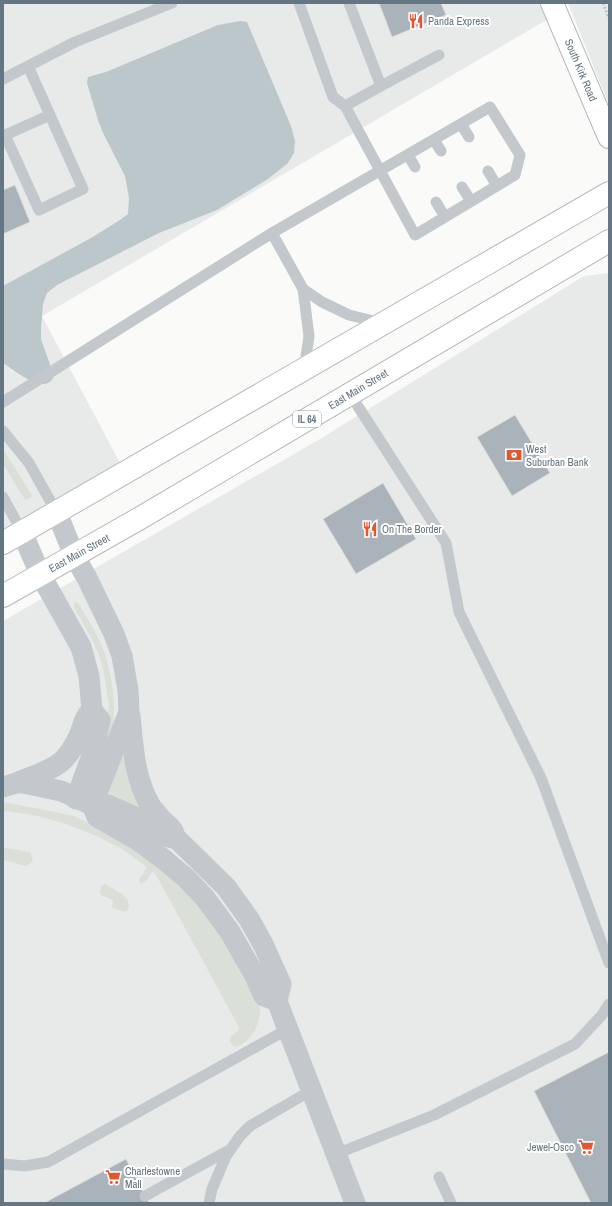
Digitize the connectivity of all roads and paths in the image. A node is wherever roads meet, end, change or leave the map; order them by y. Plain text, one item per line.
1 (172, 3) edge
2 (299, 3) edge
3 (349, 3) edge
4 (552, 3) edge
5 (602, 3) edge
6 (609, 19) edge
7 (439, 55) dead end
8 (28, 66) junction
9 (3, 79) edge
10 (381, 86) junction
11 (345, 106) junction
12 (50, 115) junction
13 (461, 124) junction
14 (4, 136) edge
15 (469, 137) dead end
16 (609, 137) edge
17 (434, 140) junction
18 (441, 151) dead end
19 (408, 155) junction
20 (415, 167) dead end
21 (380, 171) junction
22 (488, 171) dead end
23 (497, 186) junction
24 (462, 187) dead end
25 (609, 193) edge
26 (471, 201) junction
27 (436, 202) dead end
28 (445, 217) junction
29 (272, 234) junction
30 (609, 241) edge
31 (303, 289) junction
32 (384, 323) junction
33 (304, 370) junction
34 (350, 394) junction
35 (3, 402) edge
36 (3, 431) edge
37 (3, 497) edge
38 (57, 512) junction
39 (12, 538) edge
40 (74, 555) junction
41 (40, 574) junction
42 (3, 596) edge
43 (92, 710) junction
44 (129, 712) junction
45 (10, 785) edge
46 (84, 802) junction
47 (177, 839) junction
48 (609, 963) edge
49 (277, 1001) junction
50 (609, 1004) edge
51 (288, 1029) junction
52 (312, 1090) junction
53 (231, 1149) junction
54 (336, 1154) junction
55 (3, 1164) edge
56 (439, 1177) dead end
57 (145, 1196) dead end
58 (209, 1203) edge
59 (355, 1203) edge
60 (451, 1203) edge

1 - 8 lane
2 - 11 lane
3 - 10 lane
4 - 16 main road, South Kirk Road
5 - 6 path
7 - 10 lane
8 - 9 lane
8 - 12 lane
10 - 11 lane
11 - 21 lane
12 - 14 lane
12 - 14 lane
13 - 15 lane
13 - 17 lane
13 - 23 lane
17 - 18 lane
17 - 19 lane
19 - 20 lane
19 - 21 lane
21 - 28 lane
21 - 29 lane
22 - 23 lane
23 - 26 lane
24 - 26 lane
25 - 32 main road
26 - 28 lane
27 - 28 lane
29 - 31 lane
29 - 35 lane
30 - 34 main road, East Main Street / IL 64
31 - 32 lane
31 - 33 lane
32 - 33 main road
33 - 38 main road
34 - 40 main road, East Main Street / IL 64
34 - 48 lane
36 - 38 lane
37 - 39 lane
38 - 39 main road
38 - 40 street
39 - 41 street
40 - 41 main road, East Main Street / IL 64
40 - 44 street
41 - 42 main road, East Main Street / IL 64
41 - 43 street
43 - 45 street
43 - 46 street
44 - 46 street
44 - 47 street
45 - 46 street
46 - 47 street
46 - 49 street
47 - 49 street
49 - 51 street
50 - 54 lane
51 - 52 street
51 - 55 lane
52 - 53 lane
52 - 54 street
53 - 57 lane
53 - 58 lane
54 - 59 street
56 - 60 lane

